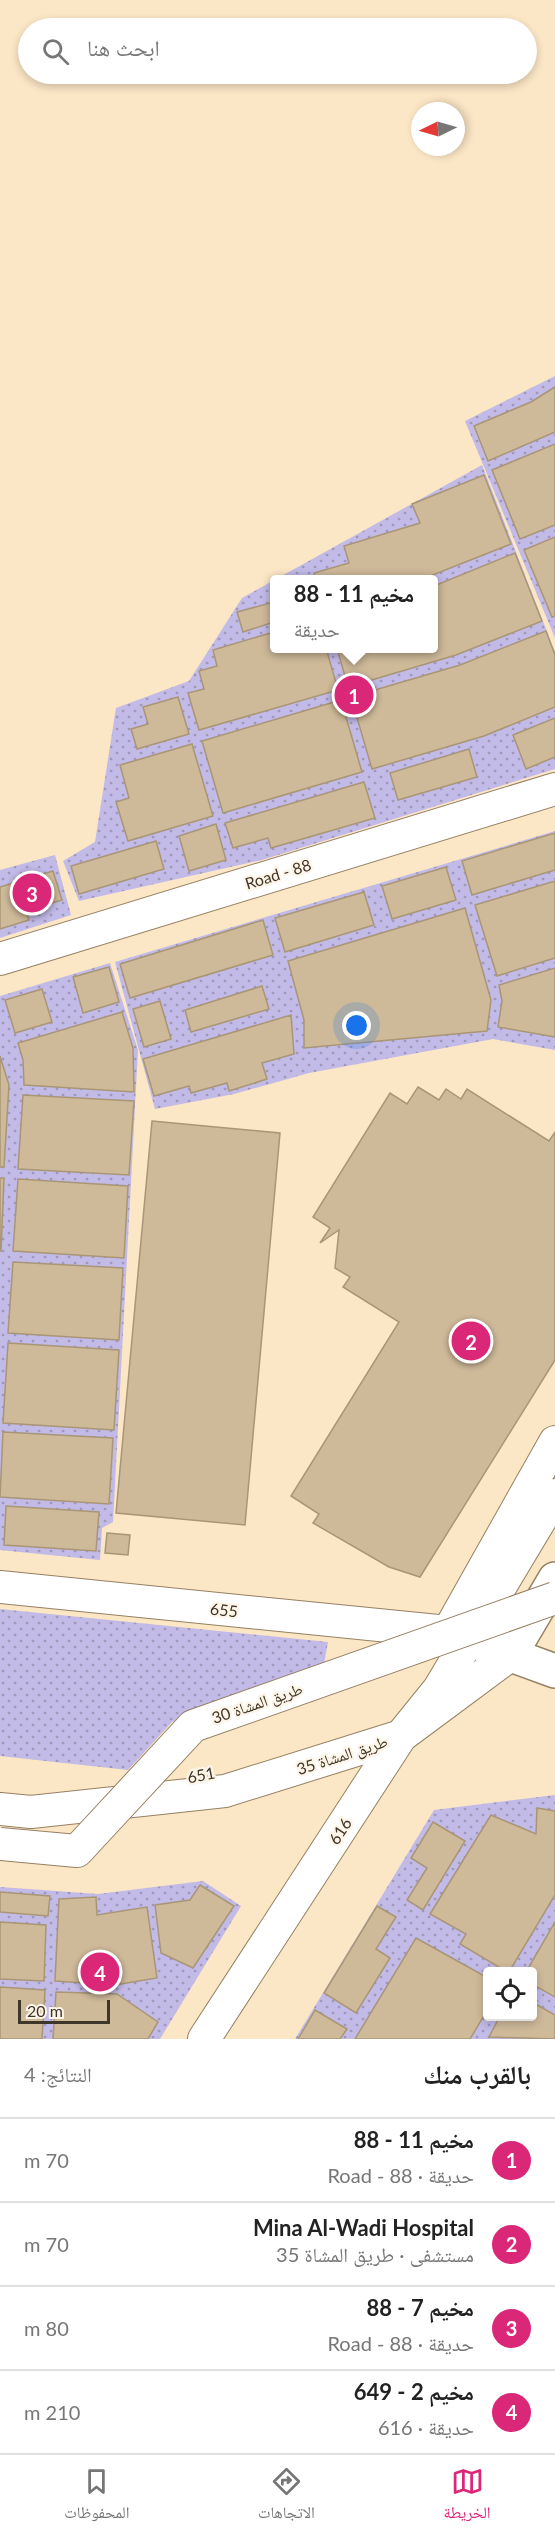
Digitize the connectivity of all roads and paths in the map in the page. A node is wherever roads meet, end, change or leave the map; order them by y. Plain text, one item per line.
1 (555, 789) edge
2 (0, 959) edge
3 (555, 1442) edge
4 (555, 1495) edge
5 (555, 1579) edge
6 (0, 1587) edge
7 (555, 1598) edge
8 (555, 1622) edge
9 (458, 1636) junction
10 (510, 1655) junction
11 (555, 1671) edge
12 (401, 1736) junction
13 (0, 1789) edge
14 (0, 1809) edge
15 (0, 1845) edge
16 (204, 2039) edge

1 - 2 street, Road - 88
3 - 9 street
4 - 9 street, طريق المشاة 35
5 - 10 main road, 616
6 - 9 street, 655
7 - 15 street, طريق المشاة 30, bridge
8 - 10 main road, 616
9 - 10 main road
9 - 12 street, طريق المشاة 35
10 - 11 main road
10 - 12 street, 616
12 - 13 street, 651
12 - 14 street, طريق المشاة 35
12 - 16 street, 616

